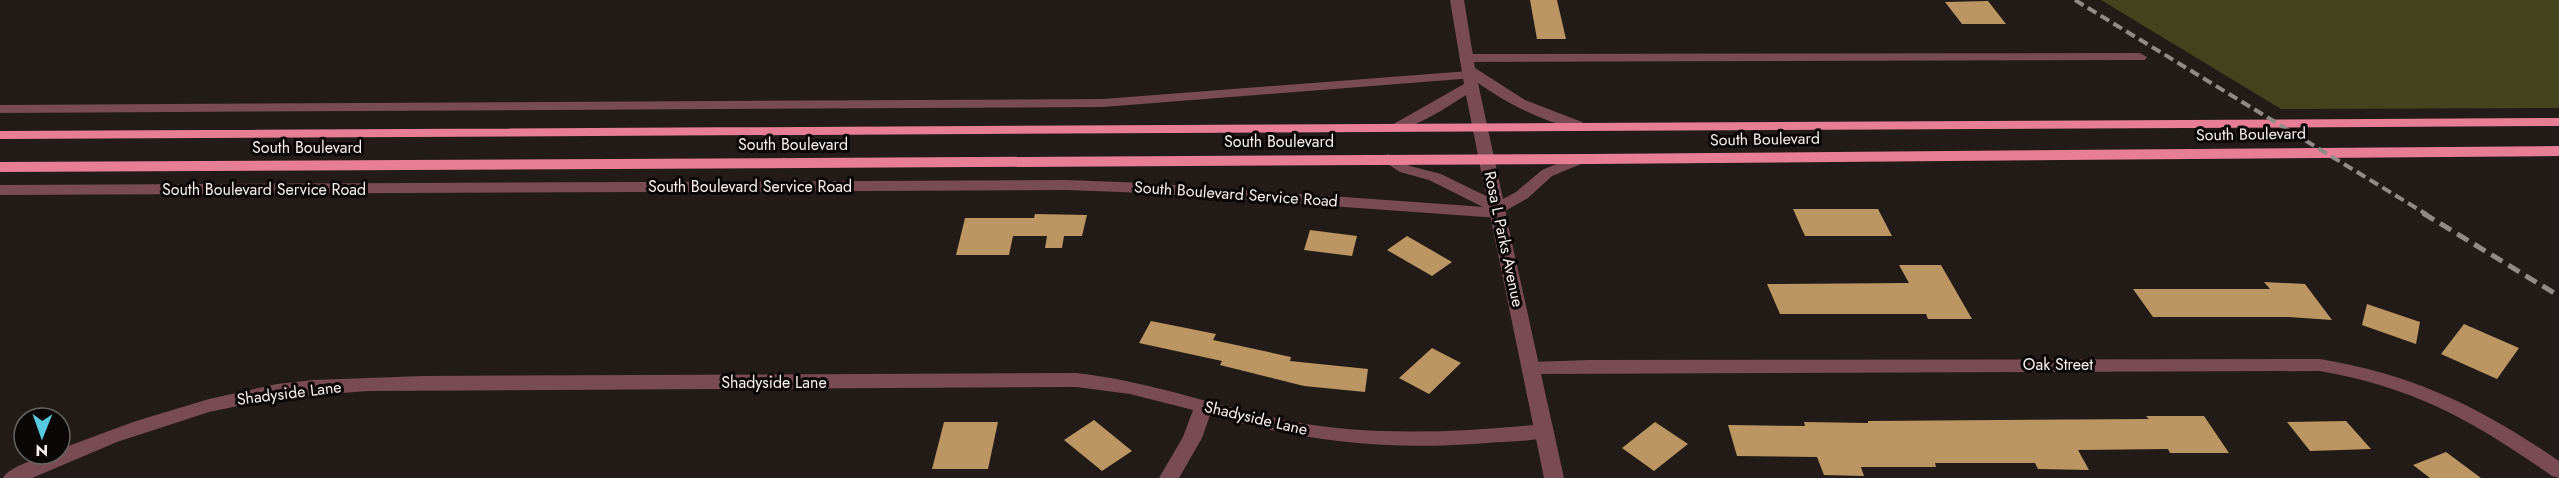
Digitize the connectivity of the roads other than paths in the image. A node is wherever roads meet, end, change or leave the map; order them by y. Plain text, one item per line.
1 (1457, 0) edge
2 (2140, 57) dead end
3 (1468, 72) junction
4 (0, 109) edge
5 (2559, 122) edge
6 (1577, 125) junction
7 (1396, 126) junction
8 (1479, 126) junction
9 (0, 135) edge
10 (2559, 151) edge
11 (1388, 159) junction
12 (1487, 159) junction
13 (1581, 159) junction
14 (0, 167) edge
15 (0, 190) edge
16 (1499, 210) junction
17 (1531, 368) junction
18 (1204, 406) junction
19 (1544, 431) junction
20 (2559, 471) edge
21 (13, 478) edge
22 (1169, 478) edge
23 (1554, 478) edge

1 - 3 street, Rosa L Parks Avenue
2 - 3 street
3 - 4 street
3 - 6 street
3 - 7 street
3 - 8 street, Rosa L Parks Avenue
5 - 6 highway, South Boulevard
6 - 8 highway, South Boulevard
7 - 8 highway, South Boulevard
7 - 9 highway, South Boulevard
8 - 12 street, Rosa L Parks Avenue
10 - 13 highway, South Boulevard
11 - 12 highway, South Boulevard
11 - 14 highway, South Boulevard
11 - 16 street
12 - 13 highway, South Boulevard
12 - 16 street, Rosa L Parks Avenue
13 - 16 street
15 - 16 street, South Boulevard Service Road
16 - 17 street, Rosa L Parks Avenue
17 - 19 street, Rosa L Parks Avenue
17 - 20 street, Oak Street
18 - 19 street, Shadyside Lane
18 - 21 street, Shadyside Lane
18 - 22 street
19 - 23 street, Rosa L Parks Avenue

